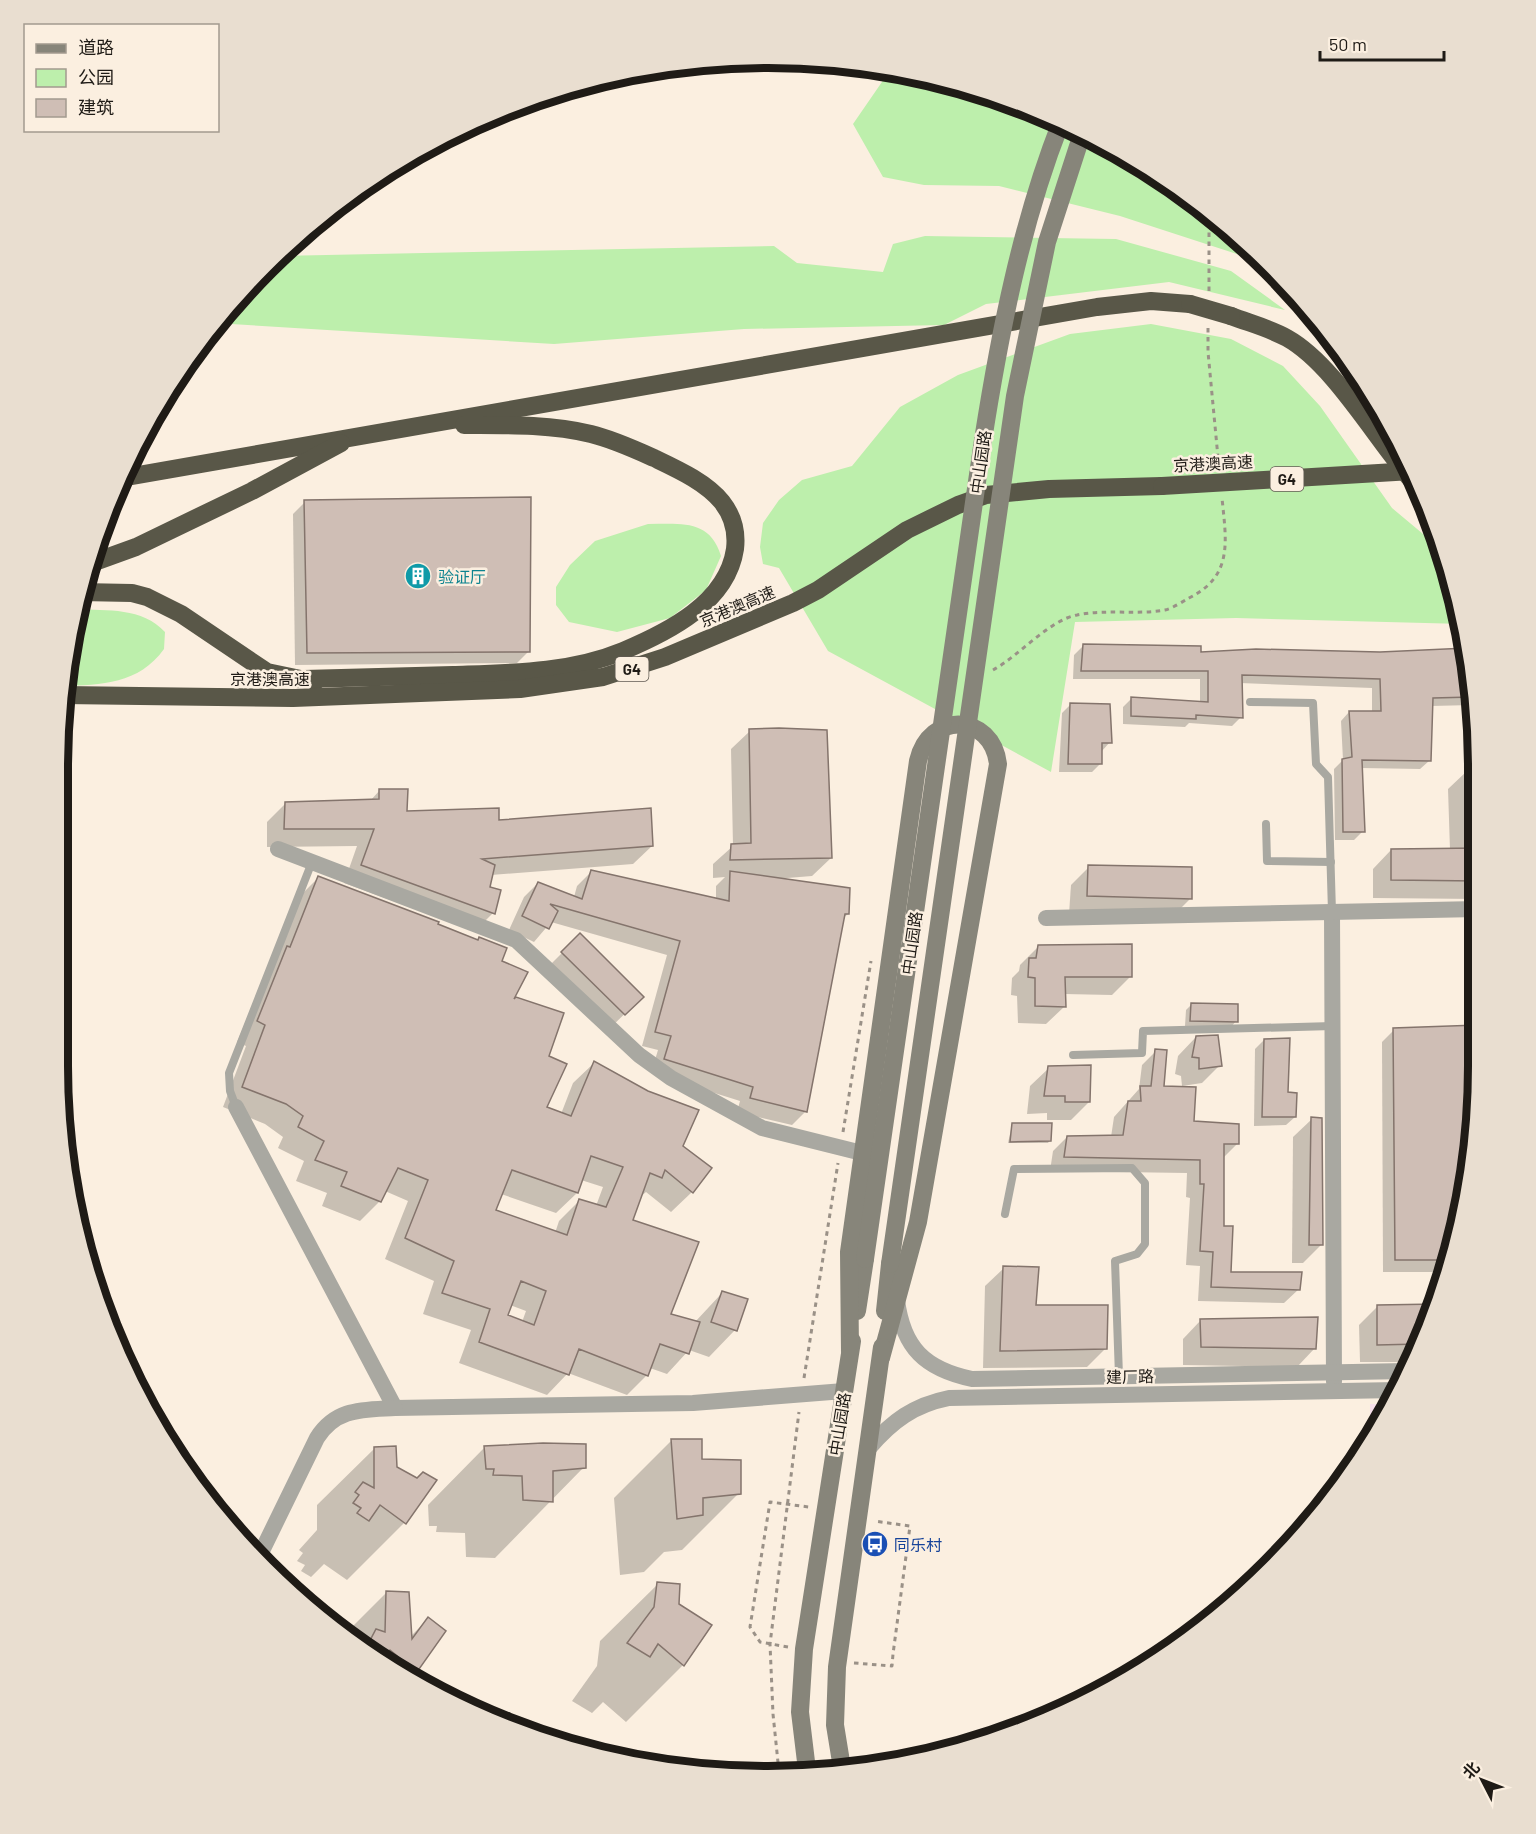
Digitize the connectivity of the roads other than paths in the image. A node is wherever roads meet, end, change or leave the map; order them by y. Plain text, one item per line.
1 (1058, 131) edge
2 (1080, 141) edge
3 (406, 427) junction
4 (367, 433) junction
5 (1402, 471) edge
6 (1402, 472) edge
7 (132, 476) edge
8 (100, 560) edge
9 (90, 592) edge
10 (304, 679) junction
11 (71, 695) edge
12 (373, 696) junction
13 (1250, 702) dead end
14 (1266, 824) dead end
15 (278, 849) dead end
16 (312, 862) junction
17 (1331, 862) junction
18 (1468, 909) edge
19 (1332, 912) junction
20 (1046, 918) dead end
21 (1333, 1026) junction
22 (1073, 1055) dead end
23 (236, 1107) joint
24 (862, 1153) junction
25 (1005, 1214) dead end
26 (897, 1300) junction
27 (850, 1351) junction
28 (881, 1358) junction
29 (1398, 1371) edge
30 (1334, 1373) junction
31 (1119, 1376) junction
32 (1389, 1390) edge
33 (844, 1391) junction
34 (1334, 1391) junction
35 (395, 1408) junction
36 (869, 1448) junction
37 (262, 1550) edge
38 (841, 1763) edge
39 (806, 1765) edge

1 - 27 main road, 中山园路, bridge
2 - 28 main road, 中山园路, bridge
3 - 4 highway
3 - 5 highway, bridge
3 - 10 highway
4 - 7 highway
4 - 8 highway
6 - 12 highway, 京港澳高速 / G4, bridge
9 - 10 highway
10 - 12 highway
11 - 12 highway, 京港澳高速 / G4
13 - 17 lane
14 - 17 lane
15 - 16 street
16 - 23 lane
16 - 24 street
17 - 19 lane
18 - 19 street
19 - 20 street
19 - 21 street
21 - 22 lane
21 - 30 street
23 - 35 street
24 - 26 main road
24 - 27 main road
25 - 31 lane
26 - 28 main road
26 - 31 street, 建厂路
27 - 33 main road, 中山园路
28 - 36 main road, 中山园路
29 - 30 street, 建厂路
30 - 31 street, 建厂路
30 - 34 street
32 - 34 street, 建厂路
33 - 35 street
33 - 39 main road, 中山园路
34 - 36 street, 建厂路
35 - 37 street
36 - 38 main road, 中山园路

